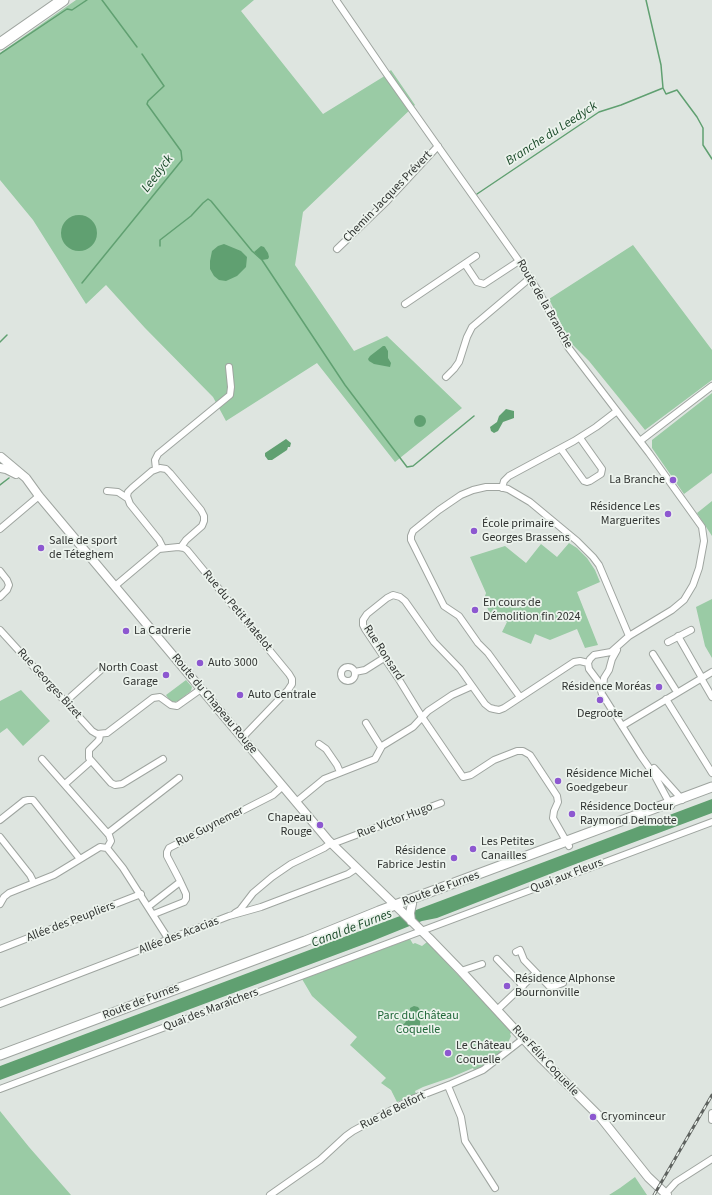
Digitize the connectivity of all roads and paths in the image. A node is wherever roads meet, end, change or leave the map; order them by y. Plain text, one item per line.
1 (50, 0) edge
2 (63, 0) edge
3 (336, 0) edge
4 (0, 35) edge
5 (0, 44) edge
6 (438, 146) junction
7 (337, 250) dead end
8 (476, 256) dead end
9 (519, 261) junction
10 (464, 264) junction
11 (530, 278) junction
12 (405, 304) dead end
13 (229, 367) dead end
14 (446, 376) dead end
15 (712, 386) edge
16 (617, 411) junction
17 (580, 438) junction
18 (640, 441) junction
19 (561, 449) junction
20 (0, 457) edge
21 (0, 468) edge
22 (156, 469) junction
23 (502, 488) junction
24 (107, 491) dead end
25 (39, 496) junction
26 (127, 498) junction
27 (0, 529) edge
28 (181, 547) junction
29 (163, 548) junction
30 (0, 571) edge
31 (115, 586) junction
32 (0, 597) edge
33 (0, 630) edge
34 (691, 630) dead end
35 (678, 636) junction
36 (627, 637) junction
37 (668, 642) dead end
38 (653, 654) dead end
39 (602, 655) junction
40 (384, 658) junction
41 (588, 663) junction
42 (610, 666) junction
43 (104, 668) dead end
44 (355, 672) dead end
45 (606, 672) junction
46 (712, 672) edge
47 (593, 674) junction
48 (702, 678) junction
49 (468, 680) junction
50 (472, 686) junction
51 (201, 689) junction
52 (678, 692) junction
53 (452, 695) junction
54 (520, 697) junction
55 (712, 697) edge
56 (605, 698) junction
57 (666, 699) junction
58 (65, 702) junction
59 (422, 717) junction
60 (366, 723) dead end
61 (622, 726) junction
62 (100, 735) junction
63 (242, 738) junction
64 (319, 744) dead end
65 (381, 747) junction
66 (638, 751) junction
67 (42, 759) dead end
68 (163, 759) dead end
69 (91, 761) junction
70 (340, 772) junction
71 (712, 773) edge
72 (179, 778) dead end
73 (65, 784) junction
74 (283, 786) junction
75 (712, 787) edge
76 (712, 790) edge
77 (682, 800) junction
78 (296, 802) junction
79 (441, 803) dead end
80 (671, 805) junction
81 (0, 820) edge
82 (712, 822) edge
83 (108, 833) junction
84 (0, 837) edge
85 (568, 844) junction
86 (334, 846) junction
87 (107, 848) junction
88 (80, 859) junction
89 (357, 868) junction
90 (180, 882) junction
91 (34, 883) junction
92 (379, 889) junction
93 (16, 890) junction
94 (0, 894) edge
95 (141, 894) junction
96 (0, 900) edge
97 (246, 902) junction
98 (0, 904) edge
99 (149, 906) junction
100 (403, 908) junction
101 (249, 910) junction
102 (379, 911) junction
103 (154, 914) junction
104 (229, 916) junction
105 (412, 921) joint
106 (420, 930) junction
107 (169, 940) junction
108 (305, 941) junction
109 (0, 949) edge
110 (518, 951) dead end
111 (497, 959) dead end
112 (482, 964) dead end
113 (461, 971) junction
114 (536, 973) junction
115 (563, 983) dead end
116 (522, 986) junction
117 (0, 1004) edge
118 (497, 1010) junction
119 (524, 1039) junction
120 (0, 1055) edge
121 (448, 1086) junction
122 (0, 1089) edge
123 (712, 1113) edge
124 (712, 1120) edge
125 (712, 1159) edge
126 (495, 1188) dead end
127 (667, 1194) edge
128 (270, 1195) edge

1 - 4 highway
2 - 5 highway
3 - 6 street, Route de la Branche
6 - 7 street, Chemin Jacques Prévert
6 - 9 street, Route de la Branche
8 - 10 street
9 - 10 street
9 - 11 street, Route de la Branche
10 - 12 street
11 - 14 street
11 - 16 street, Route de la Branche
13 - 22 street
15 - 18 street
16 - 17 street
16 - 18 street, Route de la Branche
17 - 19 street
17 - 19 street
18 - 36 street, Route de la Branche
19 - 23 street
20 - 25 street, Route du Chapeau Rouge
21 - 25 street, Route du Chapeau Rouge
22 - 26 street
22 - 28 street
23 - 36 street
23 - 54 street
24 - 26 street
25 - 27 street
25 - 31 street, Route du Chapeau Rouge
26 - 29 street
28 - 29 street
28 - 63 street, Rue du Petit Matelot
29 - 31 street
30 - 32 street
31 - 51 street, Route du Chapeau Rouge
33 - 58 street, Rue Georges Bizet
34 - 35 street
35 - 37 street
35 - 48 street
36 - 39 street
36 - 42 street
38 - 52 street
39 - 41 street
39 - 42 street
40 - 44 street
40 - 49 street, Rue Ronsard
40 - 59 street, Rue Ronsard
41 - 47 street
41 - 54 street
42 - 45 street
43 - 58 street
45 - 47 street
45 - 56 street
46 - 48 street
47 - 56 street
48 - 52 street
48 - 55 street
49 - 50 street
49 - 53 street
50 - 53 street
50 - 54 street
51 - 62 street
51 - 63 street, Route du Chapeau Rouge
52 - 57 street
53 - 59 street
56 - 61 street
57 - 61 street
57 - 71 street
58 - 62 street, Rue Georges Bizet
59 - 65 street
59 - 85 street, Rue Ronsard
60 - 65 street
61 - 66 street
62 - 69 street
63 - 74 street, Route du Chapeau Rouge
64 - 70 street
65 - 70 street
66 - 77 street
66 - 80 street
67 - 73 street
68 - 69 street
69 - 73 street
70 - 78 street
72 - 83 street
73 - 83 street
74 - 78 street, Route du Chapeau Rouge
74 - 90 street, Rue Guynemer
75 - 77 main road, Route de Furnes
76 - 77 main road, Route de Furnes
77 - 80 main road, Route de Furnes
78 - 86 street, Route du Chapeau Rouge
79 - 86 street, Rue Victor Hugo
80 - 85 main road, Route de Furnes
81 - 88 street
82 - 106 street, Quai aux Fleurs
83 - 87 street
84 - 91 street
85 - 100 main road, Route de Furnes
85 - 100 main road, Route de Furnes
86 - 89 street, Route du Chapeau Rouge
86 - 97 street, Rue Victor Hugo
87 - 88 street
87 - 95 street
88 - 91 street
89 - 92 street, Route du Chapeau Rouge
89 - 101 street, Allée des Acacias
90 - 99 street
90 - 103 street, Rue Guynemer
91 - 93 street
92 - 100 street, Route du Chapeau Rouge
92 - 102 street
93 - 94 street
93 - 98 street
95 - 99 street
95 - 109 street, Allée des Peupliers
96 - 98 street
97 - 101 street
97 - 104 street, Rue Victor Hugo
99 - 103 street
100 - 102 main road, Route de Furnes
100 - 105 street, Route du Chapeau Rouge
100 - 108 main road, Route de Furnes
101 - 104 street, Allée des Acacias
102 - 108 main road, Route de Furnes
103 - 107 street
104 - 107 street, Allée des Acacias
105 - 106 street, Rue Félix Coquelle
106 - 113 street, Rue Félix Coquelle
106 - 122 street, Quai des Maraîchers
107 - 117 street, Allée des Acacias
108 - 120 main road, Route de Furnes
110 - 114 street
111 - 116 street
112 - 113 street
113 - 118 street, Rue Félix Coquelle
114 - 115 street
114 - 116 street
116 - 118 street
118 - 119 street, Rue Félix Coquelle
119 - 121 street, Rue de Belfort
119 - 127 street, Rue Félix Coquelle
121 - 126 street
121 - 128 street, Rue de Belfort
123 - 124 street
125 - 127 street

